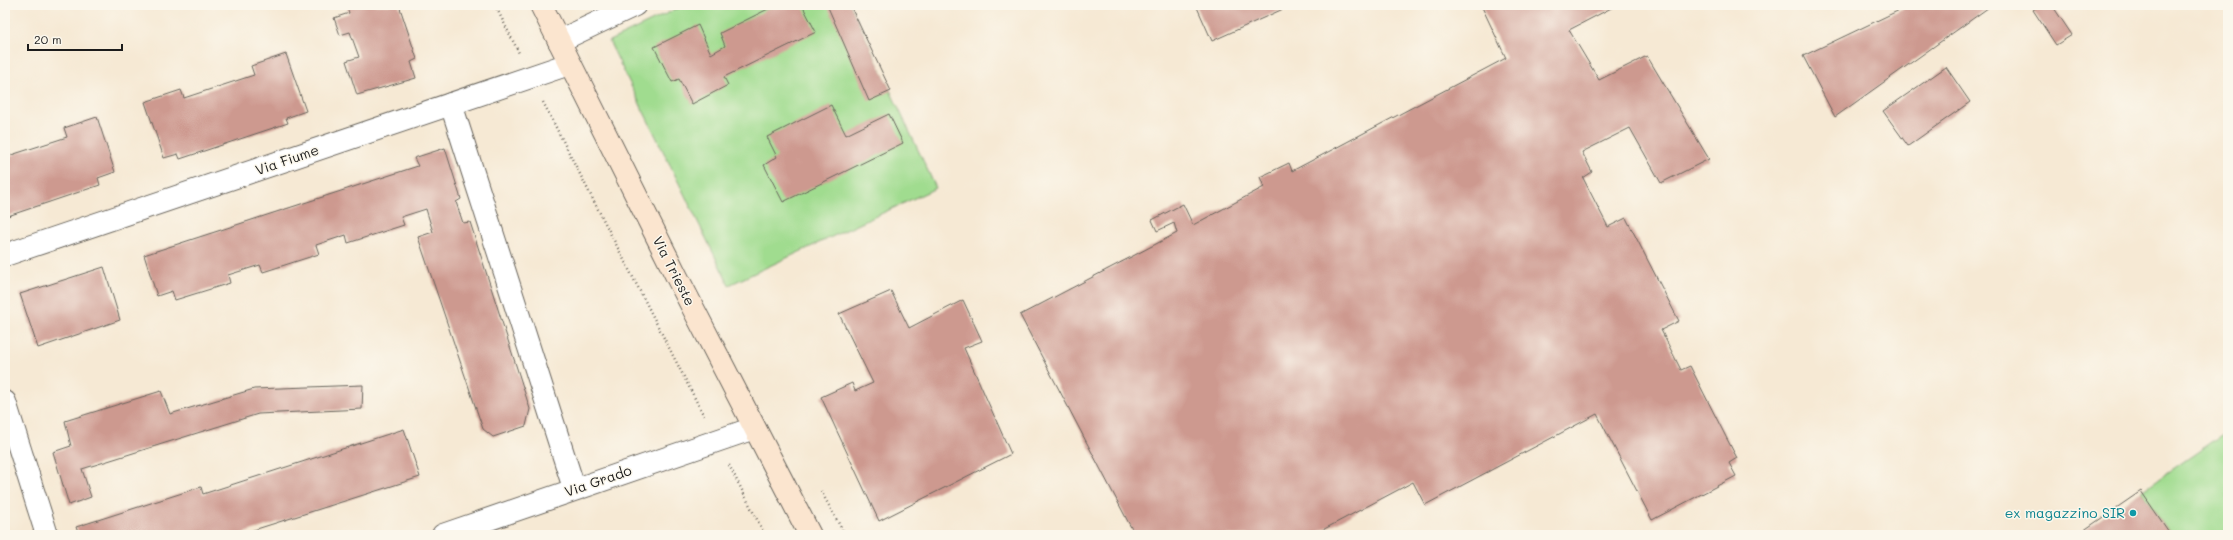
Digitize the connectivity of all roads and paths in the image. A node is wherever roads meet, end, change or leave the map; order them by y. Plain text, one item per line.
1 (495, 5) edge
2 (541, 5) edge
3 (635, 5) edge
4 (559, 41) junction
5 (569, 64) junction
6 (530, 77) junction
7 (451, 104) junction
8 (5, 255) edge
9 (5, 402) edge
10 (754, 428) junction
11 (716, 440) junction
12 (574, 488) junction
13 (452, 534) edge
14 (47, 535) edge
15 (765, 535) edge
16 (810, 535) edge

1 - 6 path
2 - 4 street, Via Trieste
3 - 4 street
4 - 5 street, Via Trieste
5 - 6 street, Via Fiume
5 - 10 street, Via Trieste
6 - 7 street, Via Fiume
6 - 11 path
7 - 8 street, Via Fiume
7 - 12 street
9 - 14 street
10 - 11 street, Via Grado
10 - 16 street, Via Trieste
11 - 12 street, Via Grado
11 - 15 path
12 - 13 street, Via Grado

